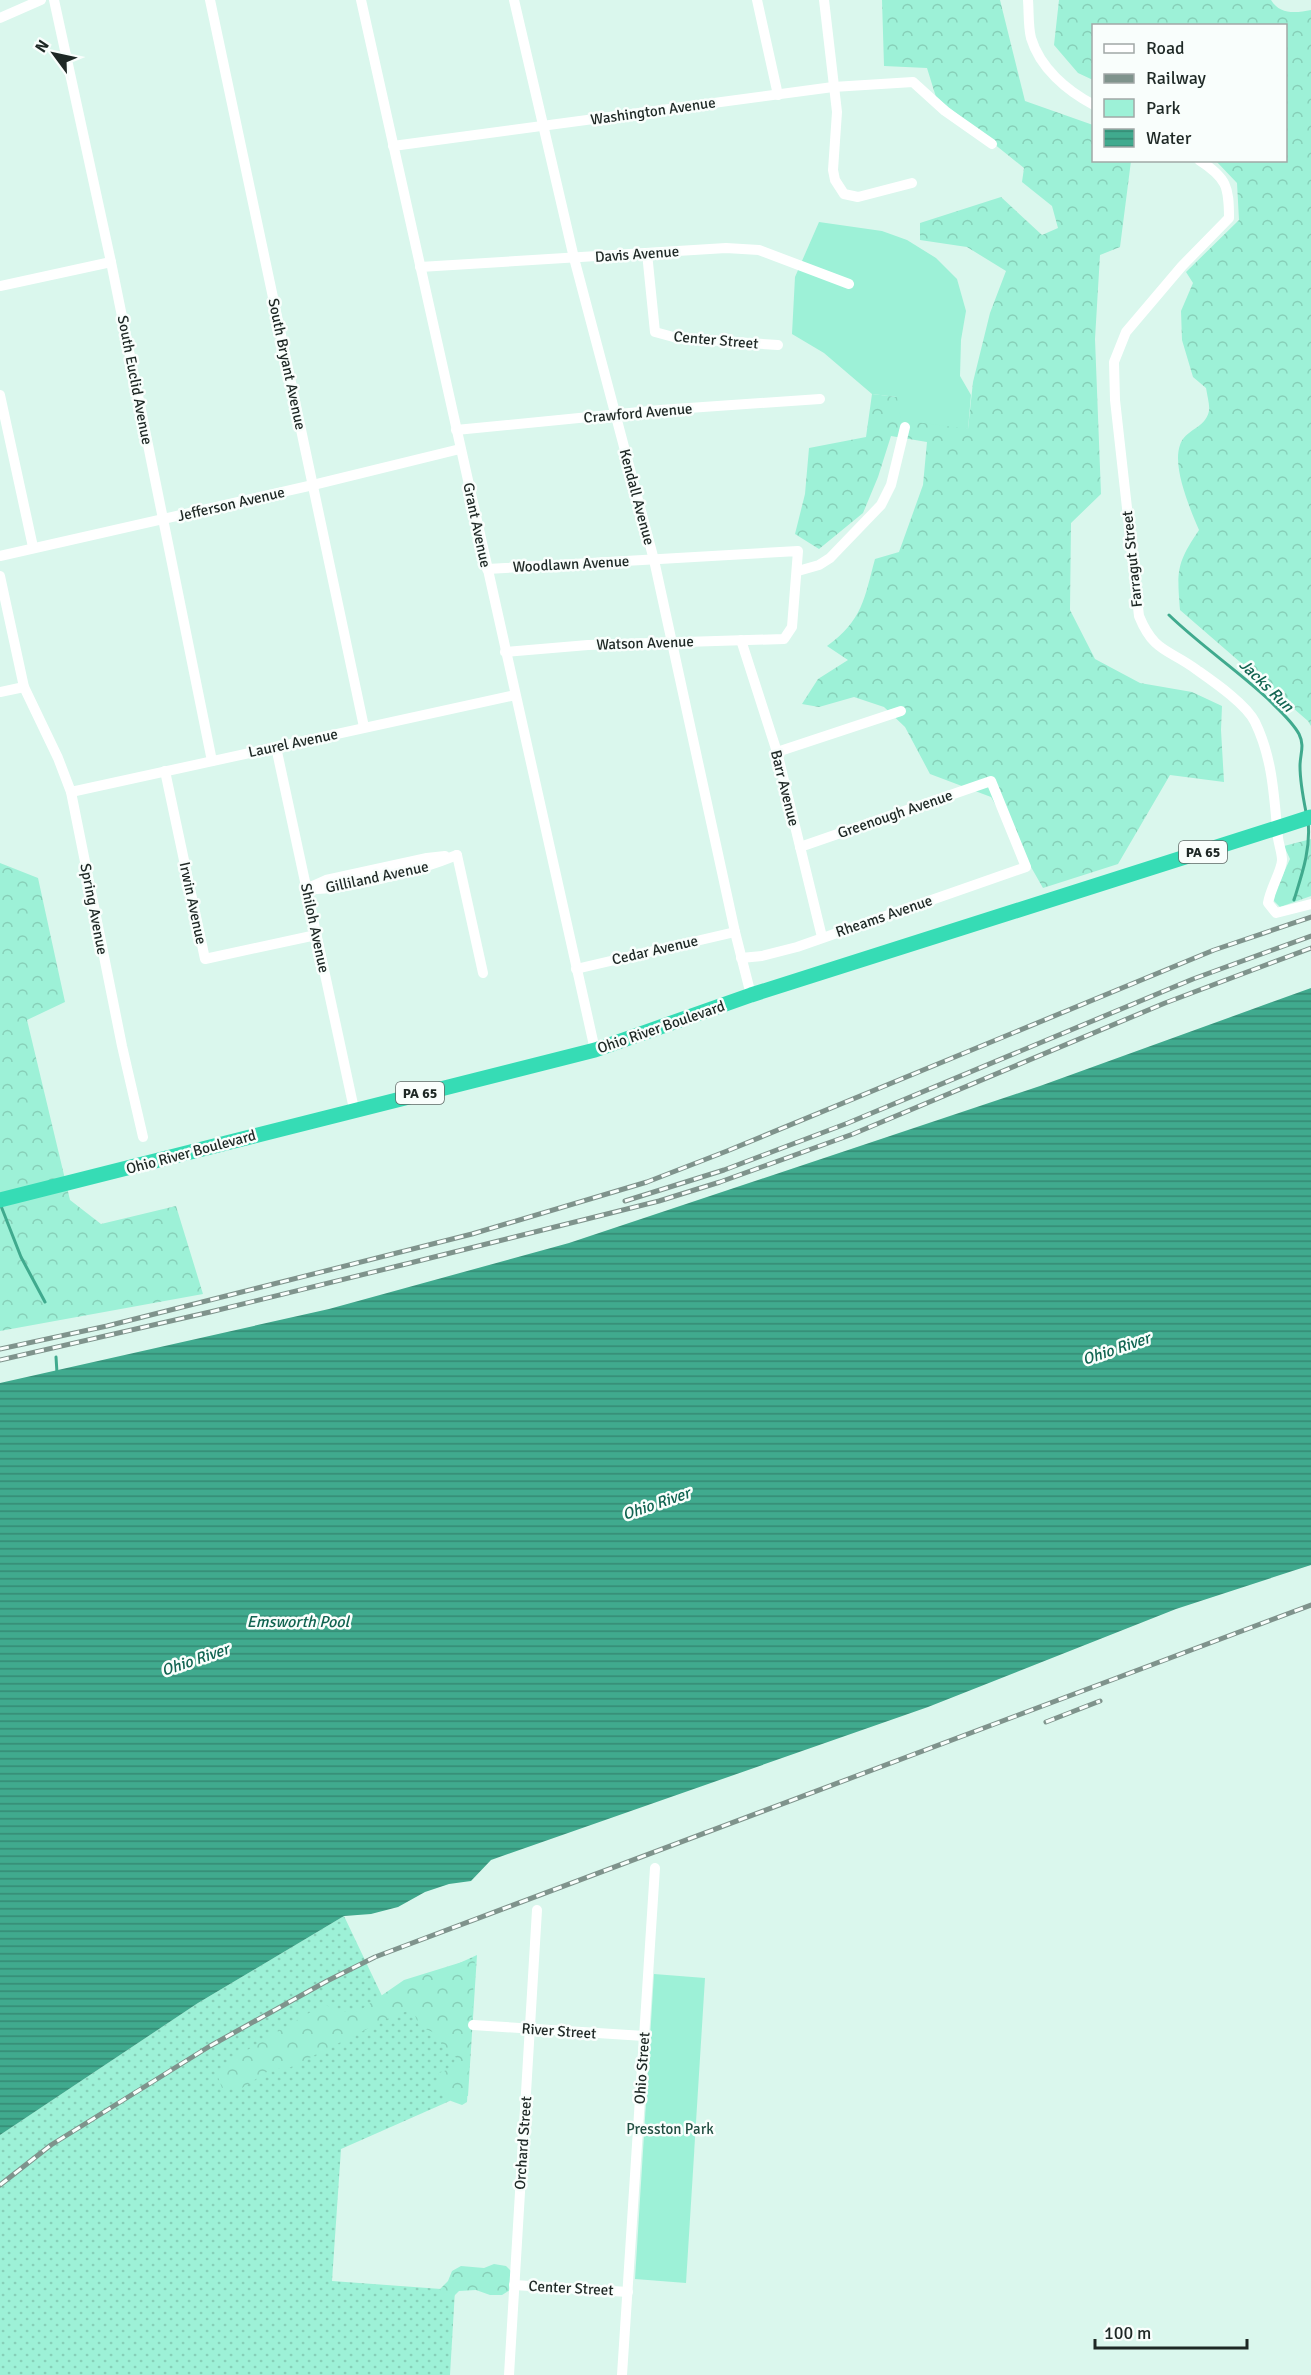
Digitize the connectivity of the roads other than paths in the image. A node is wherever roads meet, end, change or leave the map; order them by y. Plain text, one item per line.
1 (41, 0) edge
2 (54, 0) edge
3 (210, 0) edge
4 (361, 0) edge
5 (514, 0) edge
6 (757, 0) edge
7 (824, 0) edge
8 (1028, 0) edge
9 (20, 4) edge
10 (0, 18) edge
11 (833, 87) junction
12 (778, 95) junction
13 (1092, 104) edge
14 (543, 126) junction
15 (992, 144) dead end
16 (393, 146) junction
17 (1201, 162) edge
18 (912, 183) dead end
19 (646, 253) junction
20 (574, 258) junction
21 (111, 262) junction
22 (420, 267) junction
23 (849, 284) dead end
24 (0, 286) edge
25 (778, 345) dead end
26 (0, 395) edge
27 (820, 399) dead end
28 (615, 414) junction
29 (905, 427) dead end
30 (456, 430) junction
31 (460, 449) junction
32 (313, 485) junction
33 (163, 519) junction
34 (33, 547) junction
35 (0, 556) edge
36 (654, 560) junction
37 (487, 569) junction
38 (798, 571) junction
39 (0, 576) edge
40 (741, 640) junction
41 (670, 642) junction
42 (506, 652) junction
43 (24, 687) junction
44 (0, 692) edge
45 (515, 694) junction
46 (901, 711) dead end
47 (364, 728) junction
48 (276, 747) junction
49 (777, 752) junction
50 (212, 760) junction
51 (165, 771) junction
52 (70, 792) junction
53 (1311, 817) edge
54 (800, 847) junction
55 (1026, 867) joint
56 (306, 889) junction
57 (1311, 904) edge
58 (735, 932) junction
59 (316, 935) junction
60 (822, 938) junction
61 (741, 957) junction
62 (576, 969) junction
63 (483, 973) dead end
64 (751, 995) junction
65 (595, 1050) junction
66 (354, 1110) junction
67 (144, 1137) dead end
68 (0, 1200) edge
69 (655, 1868) dead end
70 (537, 1910) dead end
71 (473, 2025) dead end
72 (531, 2029) junction
73 (644, 2036) junction
74 (514, 2285) junction
75 (628, 2292) junction
76 (508, 2375) edge
77 (622, 2375) edge

1 - 9 street
2 - 21 street, South Euclid Avenue
3 - 32 street, South Bryant Avenue
4 - 16 street, Grant Avenue
5 - 14 street, Kendall Avenue
6 - 12 street
7 - 11 street
8 - 13 street
9 - 10 street
11 - 12 street, Washington Avenue
11 - 15 street, Washington Avenue
11 - 18 street
12 - 14 street, Washington Avenue
14 - 16 street, Washington Avenue
14 - 20 street, Kendall Avenue
16 - 22 street, Grant Avenue
17 - 57 street, Farragut Street
19 - 20 street, Davis Avenue
19 - 23 street, Davis Avenue
19 - 25 street, Center Street
20 - 22 street, Davis Avenue
20 - 28 street, Kendall Avenue
21 - 24 street
21 - 33 street, South Euclid Avenue
22 - 30 street, Grant Avenue
26 - 34 street
27 - 28 street, Crawford Avenue
28 - 30 street, Crawford Avenue
28 - 36 street, Kendall Avenue
29 - 38 street
30 - 31 street, Grant Avenue
31 - 32 street, Jefferson Avenue
31 - 37 street, Grant Avenue
32 - 33 street, Jefferson Avenue
32 - 47 street, South Bryant Avenue
33 - 34 street, Jefferson Avenue
33 - 50 street, South Euclid Avenue
34 - 35 street, Jefferson Avenue
36 - 37 street, Woodlawn Avenue
36 - 38 street, Woodlawn Avenue
36 - 41 street, Kendall Avenue
37 - 42 street, Grant Avenue
38 - 40 street, Watson Avenue
39 - 43 street, Spring Avenue
40 - 41 street, Watson Avenue
40 - 49 street, Barr Avenue
41 - 42 street, Watson Avenue
41 - 58 street, Kendall Avenue
42 - 45 street, Grant Avenue
43 - 44 street
43 - 52 street, Spring Avenue
45 - 47 street, Laurel Avenue
45 - 62 street, Grant Avenue
46 - 49 street
47 - 48 street, Laurel Avenue
48 - 50 street, Laurel Avenue
48 - 56 street, Shiloh Avenue
49 - 54 street, Barr Avenue
50 - 51 street, Laurel Avenue
51 - 52 street, Laurel Avenue
51 - 59 street, Irwin Avenue
52 - 67 street, Spring Avenue
53 - 64 highway, Ohio River Boulevard / PA 65
54 - 55 street, Greenough Avenue
54 - 60 street, Barr Avenue
55 - 60 street, Rheams Avenue
56 - 59 street, Shiloh Avenue
56 - 63 street, Gilliland Avenue
58 - 61 street, Kendall Avenue
58 - 62 street, Cedar Avenue
59 - 66 street, Shiloh Avenue
60 - 61 street, Rheams Avenue
61 - 64 street, Kendall Avenue
62 - 65 street, Grant Avenue
64 - 65 highway, Ohio River Boulevard / PA 65
65 - 66 highway, Ohio River Boulevard / PA 65
66 - 68 highway, Ohio River Boulevard / PA 65
69 - 73 street, Ohio Street
70 - 72 street, Orchard Street
71 - 72 street, River Street
72 - 73 street, River Street
72 - 74 street, Orchard Street
73 - 75 street, Ohio Street
74 - 75 street, Center Street
74 - 76 street, Orchard Street
75 - 77 street, Ohio Street

